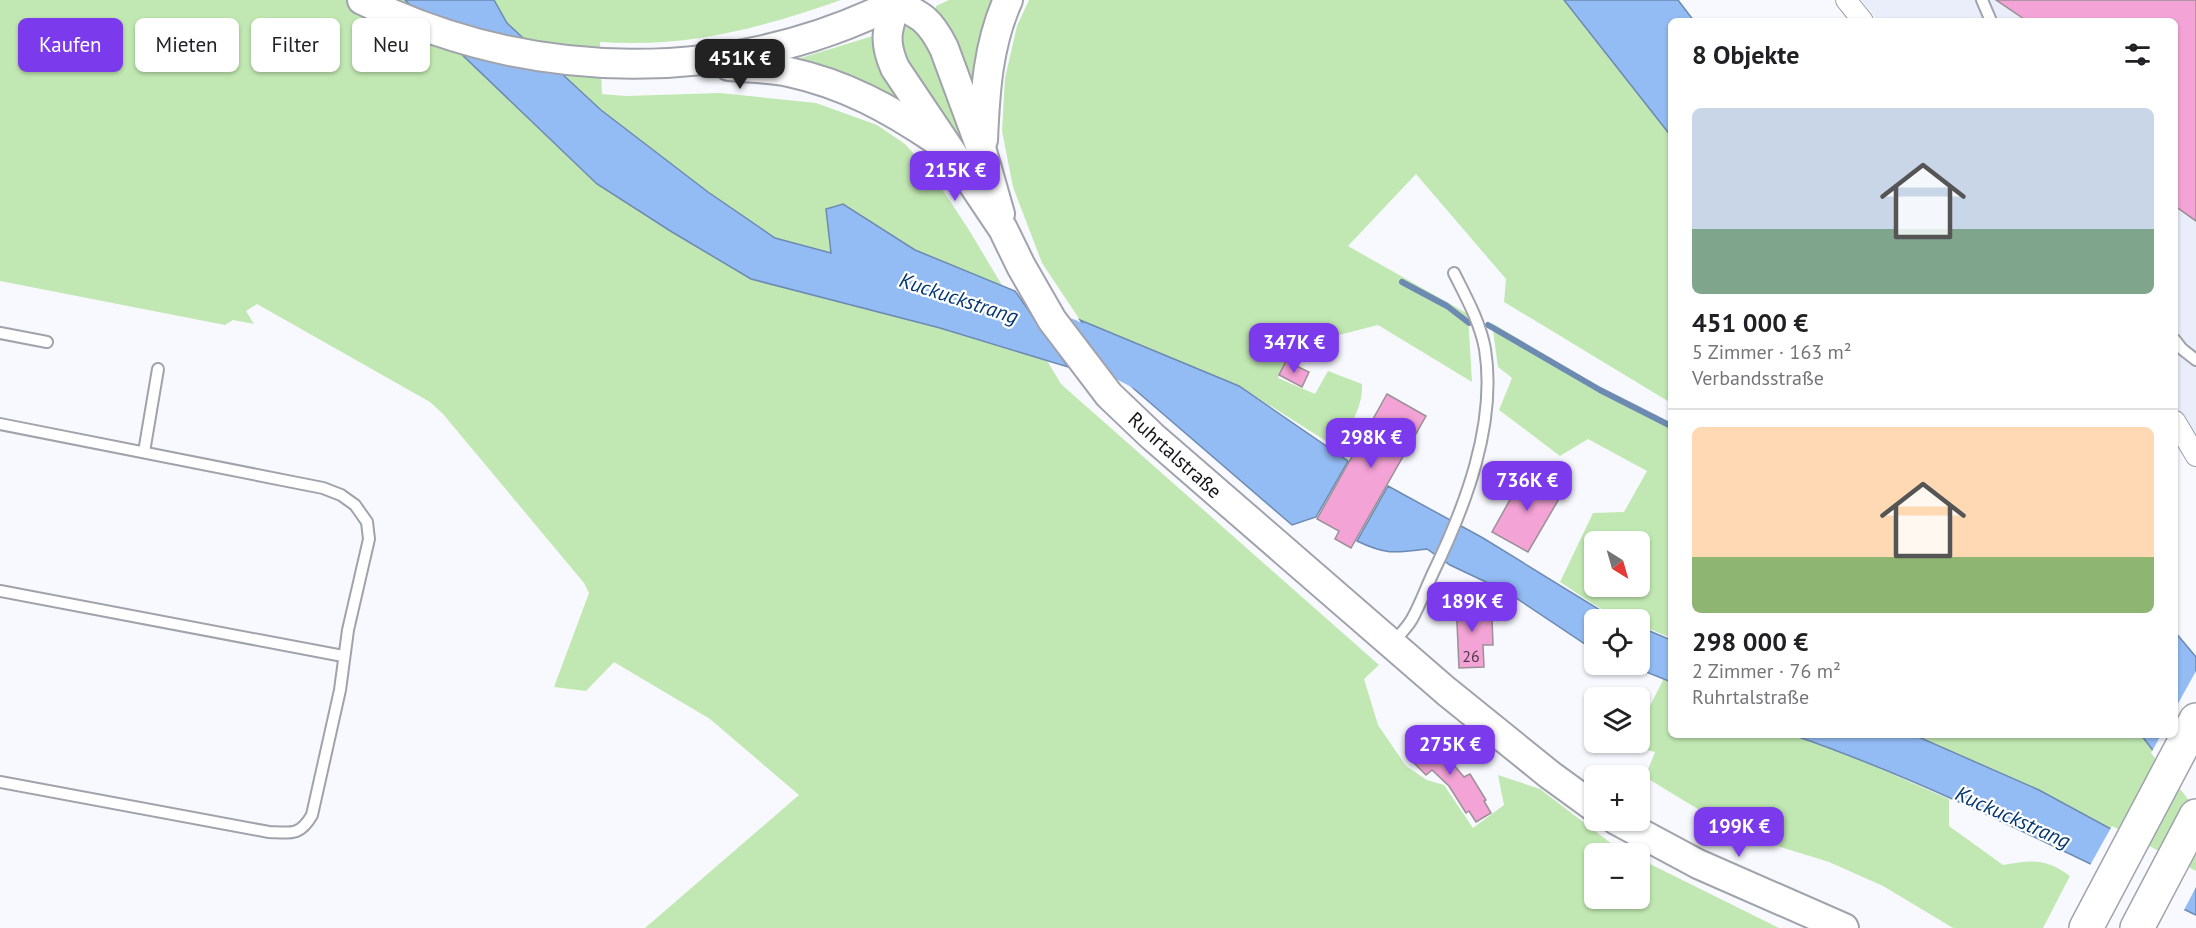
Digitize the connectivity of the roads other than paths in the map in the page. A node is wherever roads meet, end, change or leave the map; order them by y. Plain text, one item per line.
1 (362, 0) edge
2 (1008, 0) edge
3 (1846, 0) edge
4 (1982, 0) edge
5 (898, 2) edge
6 (1861, 18) edge
7 (1990, 18) edge
8 (697, 62) junction
9 (947, 147) junction
10 (982, 151) junction
11 (1003, 229) junction
12 (1454, 273) dead end
13 (0, 333) edge
14 (47, 342) dead end
15 (2178, 344) edge
16 (2196, 360) edge
17 (158, 369) dead end
18 (0, 424) edge
19 (2178, 426) edge
20 (144, 452) junction
21 (2196, 456) edge
22 (0, 591) edge
23 (1392, 644) junction
24 (343, 656) junction
25 (2196, 720) edge
26 (0, 782) edge
27 (1584, 799) edge
28 (2196, 816) edge
29 (1636, 831) edge
30 (1844, 928) edge
31 (2086, 928) edge
32 (2137, 928) edge

1 - 8 main road
2 - 10 main road
3 - 6 street
4 - 7 lane
5 - 8 main road
5 - 9 main road, Ruhrtalstraße
5 - 10 main road, Ruhrtalstraße
8 - 9 main road
9 - 11 main road, Ruhrtalstraße
10 - 11 main road, Ruhrtalstraße
11 - 23 main road, Ruhrtalstraße
12 - 23 lane
13 - 14 lane
15 - 16 lane
17 - 20 lane
18 - 20 lane
19 - 21 street
20 - 24 lane
22 - 24 lane
23 - 27 main road, Ruhrtalstraße
24 - 26 lane
25 - 31 highway
28 - 32 highway
29 - 30 main road

